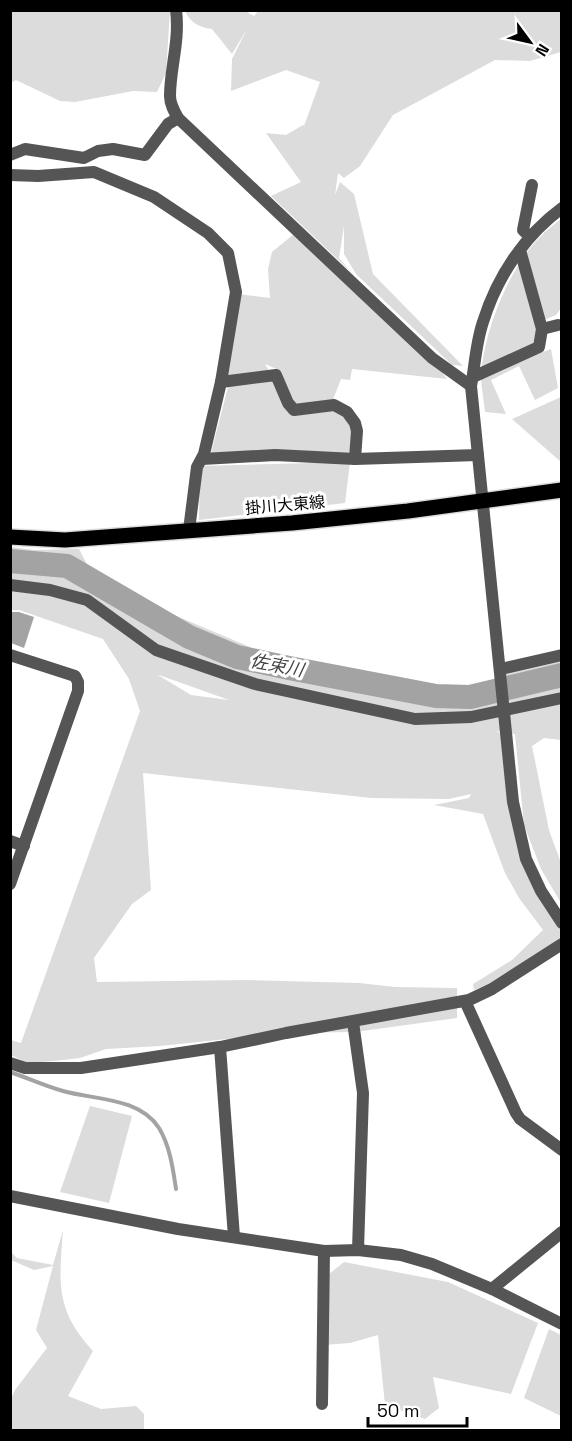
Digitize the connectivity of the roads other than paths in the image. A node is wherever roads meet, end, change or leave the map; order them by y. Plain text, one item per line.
1 (176, 10) edge
2 (178, 118) junction
3 (10, 155) edge
4 (10, 175) edge
5 (532, 185) dead end
6 (561, 208) edge
7 (530, 237) junction
8 (520, 250) junction
9 (558, 325) dead end
10 (542, 329) junction
11 (221, 382) junction
12 (472, 382) junction
13 (478, 455) junction
14 (202, 459) junction
15 (355, 459) junction
16 (561, 490) edge
17 (484, 502) junction
18 (189, 530) junction
19 (10, 537) edge
20 (10, 585) edge
21 (10, 655) edge
22 (561, 655) edge
23 (501, 669) junction
24 (561, 698) edge
25 (504, 711) junction
26 (10, 841) edge
27 (24, 846) junction
28 (10, 884) edge
29 (561, 923) edge
30 (561, 944) edge
31 (465, 1001) junction
32 (353, 1022) junction
33 (220, 1047) junction
34 (10, 1063) edge
35 (561, 1150) edge
36 (10, 1196) edge
37 (561, 1232) edge
38 (234, 1237) junction
39 (358, 1250) junction
40 (324, 1251) junction
41 (492, 1289) junction
42 (561, 1324) edge
43 (322, 1404) dead end

1 - 2 street
2 - 3 street
2 - 12 street
4 - 11 street
5 - 7 street
6 - 7 street
7 - 8 street
8 - 10 street
8 - 12 street
9 - 10 street
10 - 12 street
11 - 14 street
11 - 15 street
12 - 13 street
13 - 15 street
13 - 17 street
14 - 15 street
14 - 18 street
16 - 17 main road, 掛川大東線
17 - 18 main road, 掛川大東線
17 - 23 street
18 - 19 main road, 掛川大東線
20 - 25 street
21 - 27 street
22 - 23 street
23 - 25 street
24 - 25 street
25 - 29 street
26 - 27 street
27 - 28 street
30 - 31 street
31 - 32 street
31 - 35 street
32 - 33 street
32 - 39 street
33 - 34 street
33 - 38 street
36 - 38 street
37 - 41 street
38 - 40 street
39 - 40 street
39 - 41 street
40 - 43 street
41 - 42 street

